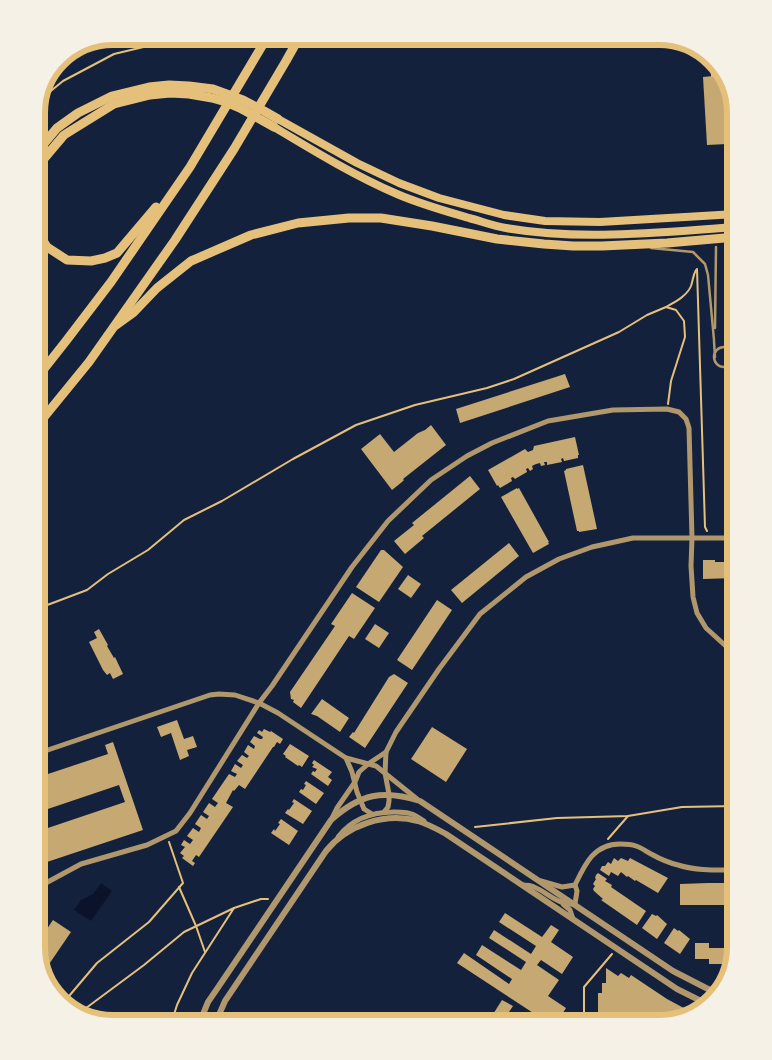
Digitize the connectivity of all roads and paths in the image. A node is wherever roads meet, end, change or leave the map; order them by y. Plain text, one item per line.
1 (152, 45) edge
2 (263, 45) edge
3 (295, 45) edge
4 (712, 70) edge
5 (712, 76) dead end
6 (48, 94) edge
7 (213, 94) junction
8 (276, 123) junction
9 (45, 142) edge
10 (45, 157) edge
11 (190, 167) junction
12 (727, 215) edge
13 (727, 228) edge
14 (727, 238) edge
15 (45, 244) edge
16 (602, 246) junction
17 (716, 247) dead end
18 (666, 308) junction
19 (116, 324) junction
20 (714, 340) junction
21 (727, 348) edge
22 (715, 357) junction
23 (727, 366) edge
24 (45, 368) edge
25 (667, 409) junction
26 (45, 416) edge
27 (692, 538) junction
28 (709, 538) junction
29 (727, 538) edge
30 (45, 606) edge
31 (727, 647) edge
32 (260, 703) junction
33 (45, 751) edge
34 (386, 752) junction
35 (346, 758) junction
36 (368, 764) junction
37 (385, 773) junction
38 (355, 782) junction
39 (389, 794) junction
40 (360, 800) junction
41 (420, 801) junction
42 (727, 806) edge
43 (384, 812) junction
44 (372, 814) junction
45 (628, 816) junction
46 (331, 820) junction
47 (431, 826) junction
48 (466, 831) junction
49 (166, 836) junction
50 (606, 841) dead end
51 (334, 842) junction
52 (727, 870) edge
53 (539, 880) junction
54 (45, 883) edge
55 (522, 885) junction
56 (574, 885) junction
57 (179, 887) junction
58 (562, 887) junction
59 (261, 899) dead end
60 (561, 899) junction
61 (574, 904) junction
62 (234, 908) junction
63 (573, 919) junction
64 (196, 926) junction
65 (616, 948) junction
66 (205, 953) junction
67 (712, 989) edge
68 (68, 997) edge
69 (700, 1001) edge
70 (85, 1009) edge
71 (174, 1015) edge
72 (203, 1015) edge
73 (219, 1015) edge
74 (584, 1015) edge

1 - 6 path
2 - 11 highway
3 - 19 highway
4 - 5 path
7 - 8 highway
7 - 9 highway
7 - 10 highway
8 - 12 highway
8 - 13 highway
11 - 15 highway
11 - 24 highway
14 - 16 highway
16 - 19 highway
16 - 20 lane
17 - 20 lane
18 - 25 path
18 - 28 path
18 - 30 path
19 - 26 highway
20 - 22 lane
21 - 22 lane
22 - 23 lane
25 - 27 street
25 - 32 street
27 - 28 street
27 - 31 street
27 - 34 street
28 - 29 street
32 - 33 street
32 - 35 street
32 - 49 street
34 - 36 street
34 - 37 street
35 - 36 street
35 - 38 street
36 - 37 street
36 - 38 street
37 - 39 street
37 - 41 street
38 - 40 street
38 - 46 street
39 - 40 street
39 - 41 street
39 - 43 street
40 - 44 street
40 - 46 street
41 - 48 street
42 - 45 path
43 - 44 street
43 - 47 street
44 - 51 street
45 - 48 path
45 - 50 path
46 - 72 street
47 - 51 street
47 - 55 street
48 - 53 street
49 - 54 street
49 - 57 path
51 - 73 street
52 - 56 street
53 - 58 street
53 - 60 street
55 - 60 street
55 - 63 street
56 - 58 street
56 - 61 street
57 - 64 path
57 - 68 path
58 - 60 street
59 - 62 path
60 - 61 street
60 - 63 street
61 - 67 street
62 - 64 path
62 - 66 path
63 - 65 street
64 - 66 path
64 - 70 path
65 - 69 street
65 - 74 path
66 - 71 path

